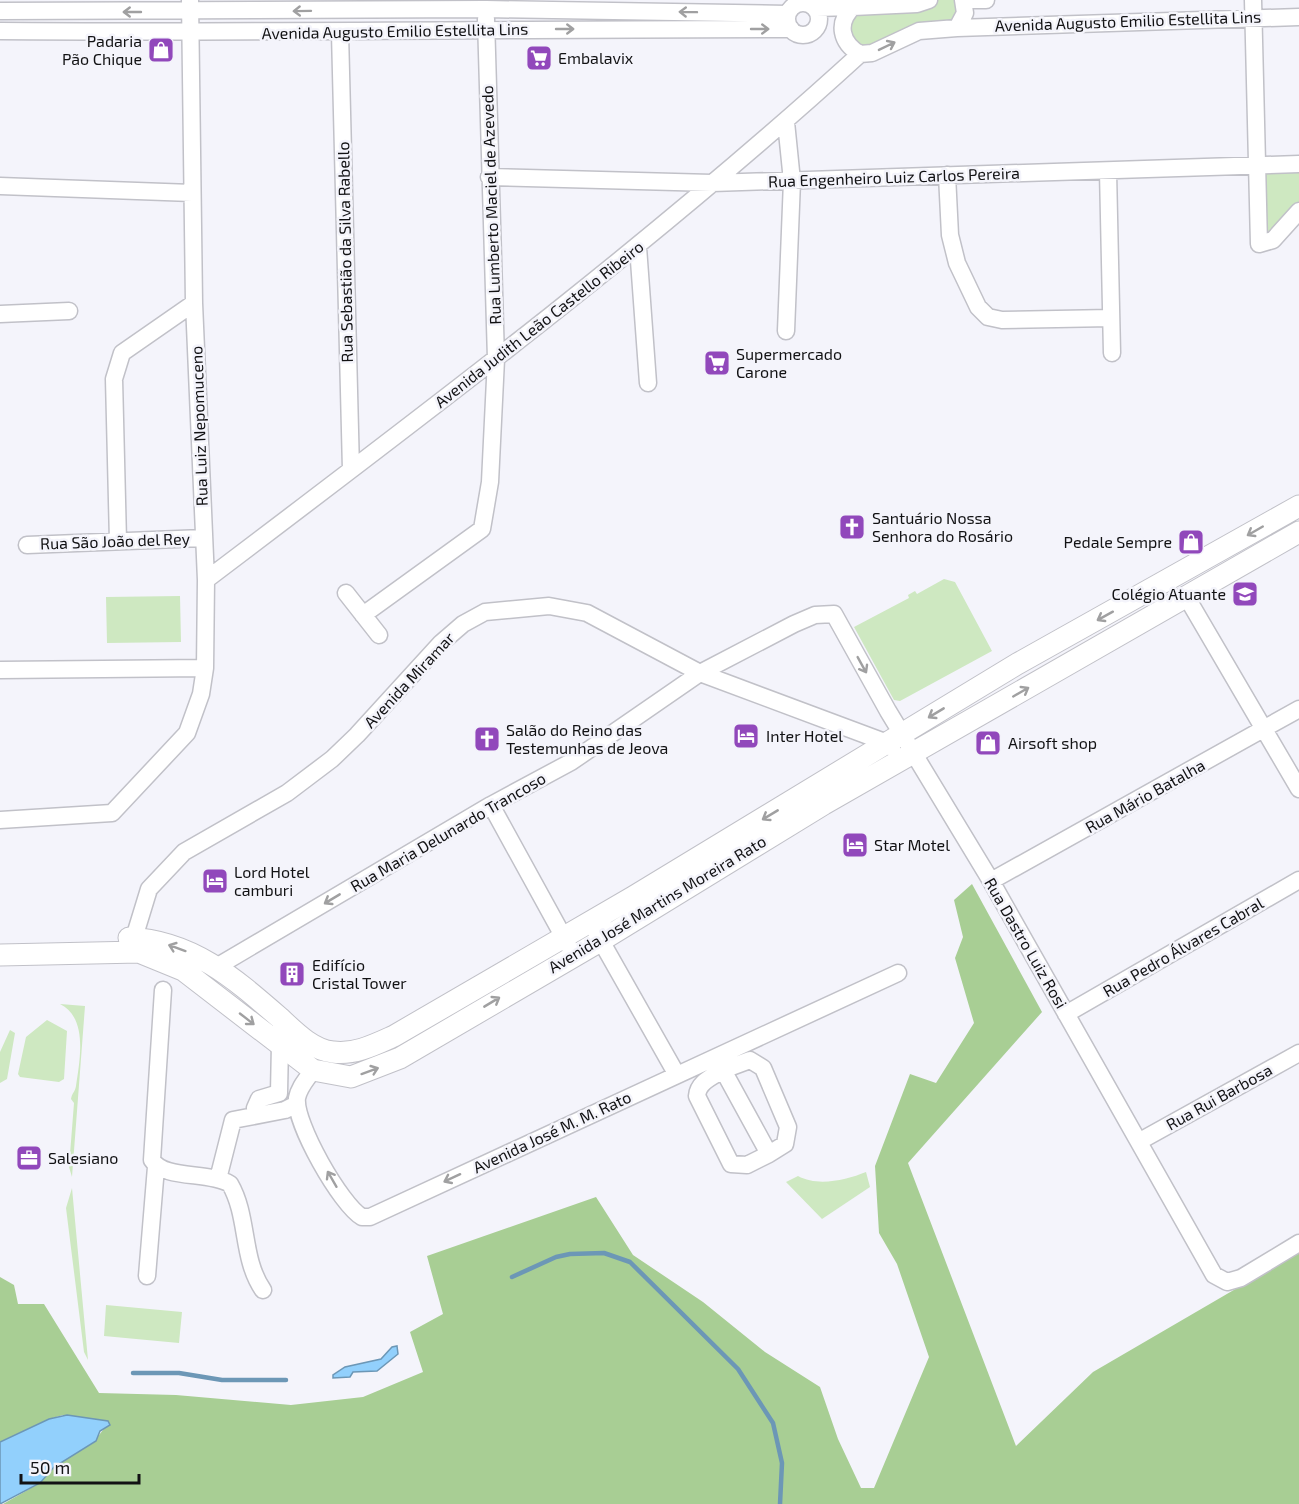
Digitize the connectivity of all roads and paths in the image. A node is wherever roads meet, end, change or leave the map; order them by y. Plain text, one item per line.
1 (929, 0) edge
2 (963, 0) edge
3 (986, 0) edge
4 (486, 4) edge
5 (813, 4) edge
6 (190, 6) edge
7 (853, 7) junction
8 (1253, 8) edge
9 (0, 11) edge
10 (787, 11) edge
11 (1299, 16) edge
12 (957, 28) junction
13 (486, 29) junction
14 (842, 29) junction
15 (814, 31) junction
16 (0, 32) edge
17 (189, 33) junction
18 (340, 33) junction
19 (860, 54) junction
20 (786, 122) junction
21 (1299, 164) edge
22 (1255, 167) junction
23 (1108, 171) junction
24 (947, 175) junction
25 (489, 177) junction
26 (792, 181) junction
27 (712, 183) junction
28 (0, 186) edge
29 (192, 193) junction
30 (1299, 211) edge
31 (638, 247) junction
32 (194, 303) junction
33 (69, 311) dead end
34 (0, 314) edge
35 (1111, 318) junction
36 (786, 331) dead end
37 (1112, 353) dead end
38 (496, 359) junction
39 (648, 383) dead end
40 (351, 470) junction
41 (1299, 506) edge
42 (1299, 532) edge
43 (202, 538) junction
44 (118, 541) junction
45 (27, 544) dead end
46 (206, 580) junction
47 (346, 593) dead end
48 (1186, 596) junction
49 (834, 614) joint
50 (363, 615) junction
51 (380, 635) dead end
52 (205, 668) junction
53 (0, 670) edge
54 (700, 674) junction
55 (1299, 709) edge
56 (1265, 729) junction
57 (896, 739) junction
58 (914, 753) junction
59 (883, 771) junction
60 (1299, 789) edge
61 (491, 805) junction
62 (0, 820) edge
63 (1299, 880) edge
64 (990, 881) junction
65 (609, 909) junction
66 (565, 935) junction
67 (134, 938) junction
68 (602, 940) junction
69 (0, 944) edge
70 (0, 955) edge
71 (555, 965) junction
72 (218, 966) junction
73 (898, 973) dead end
74 (163, 990) dead end
75 (1066, 1014) junction
76 (280, 1044) junction
77 (1299, 1053) edge
78 (719, 1064) junction
79 (313, 1070) junction
80 (676, 1075) junction
81 (297, 1104) junction
82 (258, 1115) junction
83 (1140, 1141) junction
84 (769, 1154) junction
85 (156, 1167) junction
86 (218, 1179) junction
87 (1299, 1243) edge
88 (147, 1276) dead end
89 (263, 1290) dead end

1 - 7 street
2 - 3 street, Avenida Augusto Emilio Estellita Lins
2 - 12 street
4 -> 6 street, Avenida Augusto Emilio Estellita Lins
10 -> 4 street, Avenida Augusto Emilio Estellita Lins
4 - 13 street, Rua Lumberto Maciel de Azevedo
5 - 7 street
5 - 10 street
5 - 15 street
6 -> 9 street, Avenida Augusto Emilio Estellita Lins
6 - 17 street, Rua Luiz Nepomuceno
7 - 14 street
8 - 11 street, Avenida Augusto Emilio Estellita Lins
8 - 12 street, Avenida Augusto Emilio Estellita Lins
8 - 22 street
13 -> 10 street, Avenida Augusto Emilio Estellita Lins
10 - 15 street
19 -> 12 street, Avenida Augusto Emilio Estellita Lins
13 - 18 street, Avenida Augusto Emilio Estellita Lins
13 - 25 street, Rua Lumberto Maciel de Azevedo
14 - 15 street
14 - 19 street
16 - 17 street, Avenida Augusto Emilio Estellita Lins
17 - 18 street, Avenida Augusto Emilio Estellita Lins
17 - 29 street, Rua Luiz Nepomuceno
18 - 40 street, Rua Sebastião da Silva Rabello
19 - 20 street, Avenida Judith Leão Castello Ribeiro
20 - 26 street
20 - 27 street, Avenida Judith Leão Castello Ribeiro
21 - 22 street, Rua Engenheiro Luiz Carlos Pereira
22 - 23 street, Rua Engenheiro Luiz Carlos Pereira
22 - 30 street
23 - 24 street, Rua Engenheiro Luiz Carlos Pereira
23 - 35 street
24 - 26 street, Rua Engenheiro Luiz Carlos Pereira
24 - 35 street
25 - 27 street, Rua Engenheiro Luiz Carlos Pereira
25 - 38 street, Rua Lumberto Maciel de Azevedo
26 - 27 street, Rua Engenheiro Luiz Carlos Pereira
26 - 36 street
27 - 31 street, Avenida Judith Leão Castello Ribeiro
28 - 29 street
29 - 32 street, Rua Luiz Nepomuceno
31 - 38 street, Avenida Judith Leão Castello Ribeiro
31 - 39 street
32 - 43 street, Rua Luiz Nepomuceno
32 - 44 street
33 - 34 street
35 - 37 street
38 - 40 street, Avenida Judith Leão Castello Ribeiro
38 - 50 street, Rua Lumberto Maciel de Azevedo
40 - 46 street, Avenida Judith Leão Castello Ribeiro
41 -> 57 street, Avenida José Martins Moreira Rato
42 - 48 street, Avenida José Martins Moreira Rato
43 - 44 street, Rua São João del Rey
43 - 46 street, Rua Luiz Nepomuceno
44 - 45 street, Rua São João del Rey
46 - 52 street, Rua Luiz Nepomuceno
47 - 50 street
48 - 56 street
58 -> 48 street, Avenida José Martins Moreira Rato
49 - 54 street, Rua Maria Delunardo Trancoso
49 -> 57 street, Rua Dastro Luiz Rosi
50 - 51 street
52 - 53 street
52 - 62 street, Rua Luiz Nepomuceno
54 - 57 street, Avenida Miramar
54 - 61 street, Rua Maria Delunardo Trancoso
54 - 67 street, Avenida Miramar
55 - 56 street, Rua Mário Batalha
56 - 60 street
56 - 64 street, Rua Mário Batalha
57 - 58 street, Rua Dastro Luiz Rosi
57 - 59 street
57 -> 65 street, Avenida José Martins Moreira Rato
58 - 59 street, Avenida José Martins Moreira Rato
58 - 64 street, Rua Dastro Luiz Rosi
59 - 68 street, Avenida José Martins Moreira Rato
61 - 66 street
61 -> 72 street, Rua Maria Delunardo Trancoso
63 - 75 street, Rua Pedro Álvares Cabral
64 - 75 street, Rua Dastro Luiz Rosi
65 - 66 street, Avenida José Martins Moreira Rato
65 - 68 street
66 - 71 street
66 - 72 street, Avenida José Martins Moreira Rato
67 - 69 street, Avenida José Martins Moreira Rato
72 -> 67 street, Avenida José Martins Moreira Rato
68 - 71 street, Avenida José Martins Moreira Rato
68 - 80 street
70 -> 76 street, Avenida José Martins Moreira Rato
79 -> 71 street, Avenida José Martins Moreira Rato
73 - 78 street, Avenida José M. M. Rato
74 - 85 street
75 - 83 street, Rua Dastro Luiz Rosi
76 - 79 street, Avenida José Martins Moreira Rato
76 - 82 street
77 - 83 street, Rua Rui Barbosa
78 - 80 street, Avenida José M. M. Rato
78 - 84 street
78 - 84 street
78 - 84 street
79 - 81 street
80 -> 81 street, Avenida José M. M. Rato
81 - 82 street
82 - 86 street
83 - 87 street, Rua Dastro Luiz Rosi
85 - 86 street
85 - 88 street
86 - 89 street

